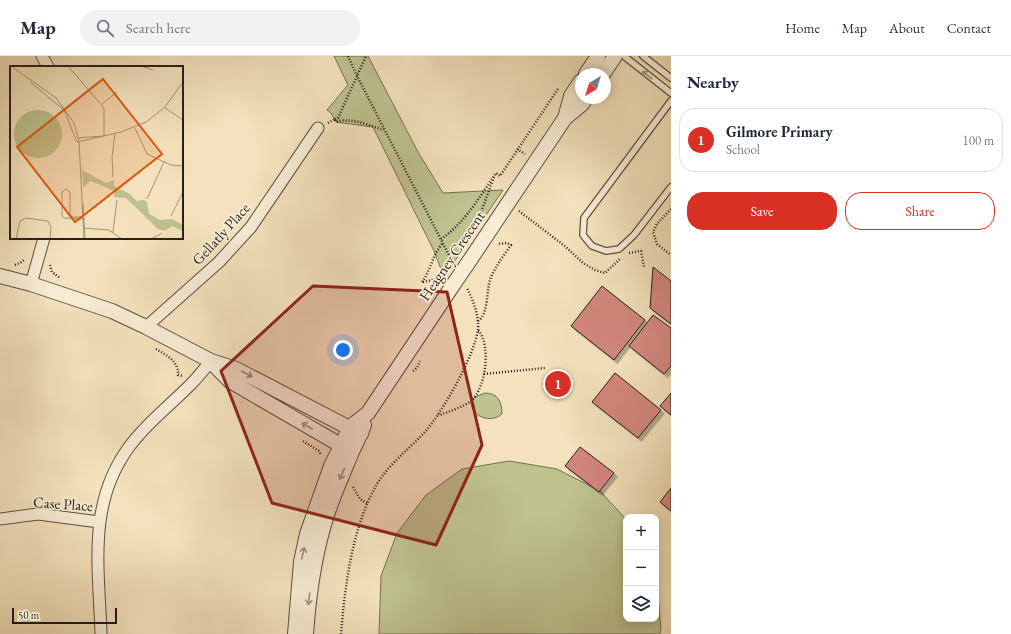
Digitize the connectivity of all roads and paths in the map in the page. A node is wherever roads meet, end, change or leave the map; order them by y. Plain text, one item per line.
1 (42, 56) edge
2 (366, 56) edge
3 (598, 56) edge
4 (615, 56) edge
5 (624, 56) edge
6 (643, 56) edge
7 (47, 66) edge
8 (590, 68) edge
9 (607, 68) edge
10 (671, 78) edge
11 (559, 88) dead end
12 (575, 90) edge
13 (671, 93) edge
14 (671, 101) edge
15 (582, 104) edge
16 (565, 118) junction
17 (335, 119) junction
18 (318, 128) joint
19 (384, 129) dead end
20 (496, 173) junction
21 (671, 187) edge
22 (671, 209) edge
23 (475, 228) dead end
24 (44, 239) edge
25 (441, 239) dead end
26 (443, 243) dead end
27 (496, 243) dead end
28 (671, 255) edge
29 (26, 258) dead end
30 (49, 264) dead end
31 (13, 265) dead end
32 (0, 276) edge
33 (63, 279) dead end
34 (31, 284) junction
35 (439, 284) dead end
36 (478, 321) dead end
37 (146, 327) junction
38 (478, 331) dead end
39 (154, 348) dead end
40 (421, 355) dead end
41 (211, 361) junction
42 (545, 368) dead end
43 (408, 374) dead end
44 (484, 374) junction
45 (193, 382) junction
46 (438, 414) dead end
47 (356, 431) junction
48 (298, 438) dead end
49 (347, 449) junction
50 (322, 457) dead end
51 (352, 482) dead end
52 (368, 504) dead end
53 (0, 519) edge
54 (99, 522) junction
55 (101, 634) edge
56 (295, 634) edge
57 (306, 634) edge

1 - 7 street
2 - 17 path
3 - 8 street
4 - 9 street
13 -> 5 lane
6 - 10 lane
11 - 20 path
12 - 16 street, Heagney Crescent
14 - 21 lane
15 - 16 street, Heagney Crescent
16 - 47 street, Heagney Crescent, bridge
17 - 18 path
17 - 19 path
18 - 37 street, Gellatly Place
20 - 23 path
20 - 25 path
22 - 28 path
24 - 34 street
26 - 35 path
27 - 36 path
29 - 31 path
30 - 33 path
32 - 34 street
34 - 37 street
37 - 41 street
38 - 44 path
39 - 45 path
40 - 43 path
41 - 45 street
41 -> 47 street
49 -> 41 street
42 - 44 path
44 - 46 path
45 - 54 street
47 - 49 street, Heagney Crescent
48 - 50 path
56 -> 49 street, Heagney Crescent
49 -> 57 street, Heagney Crescent
51 - 52 path
53 - 54 street, Case Place
54 - 55 street

